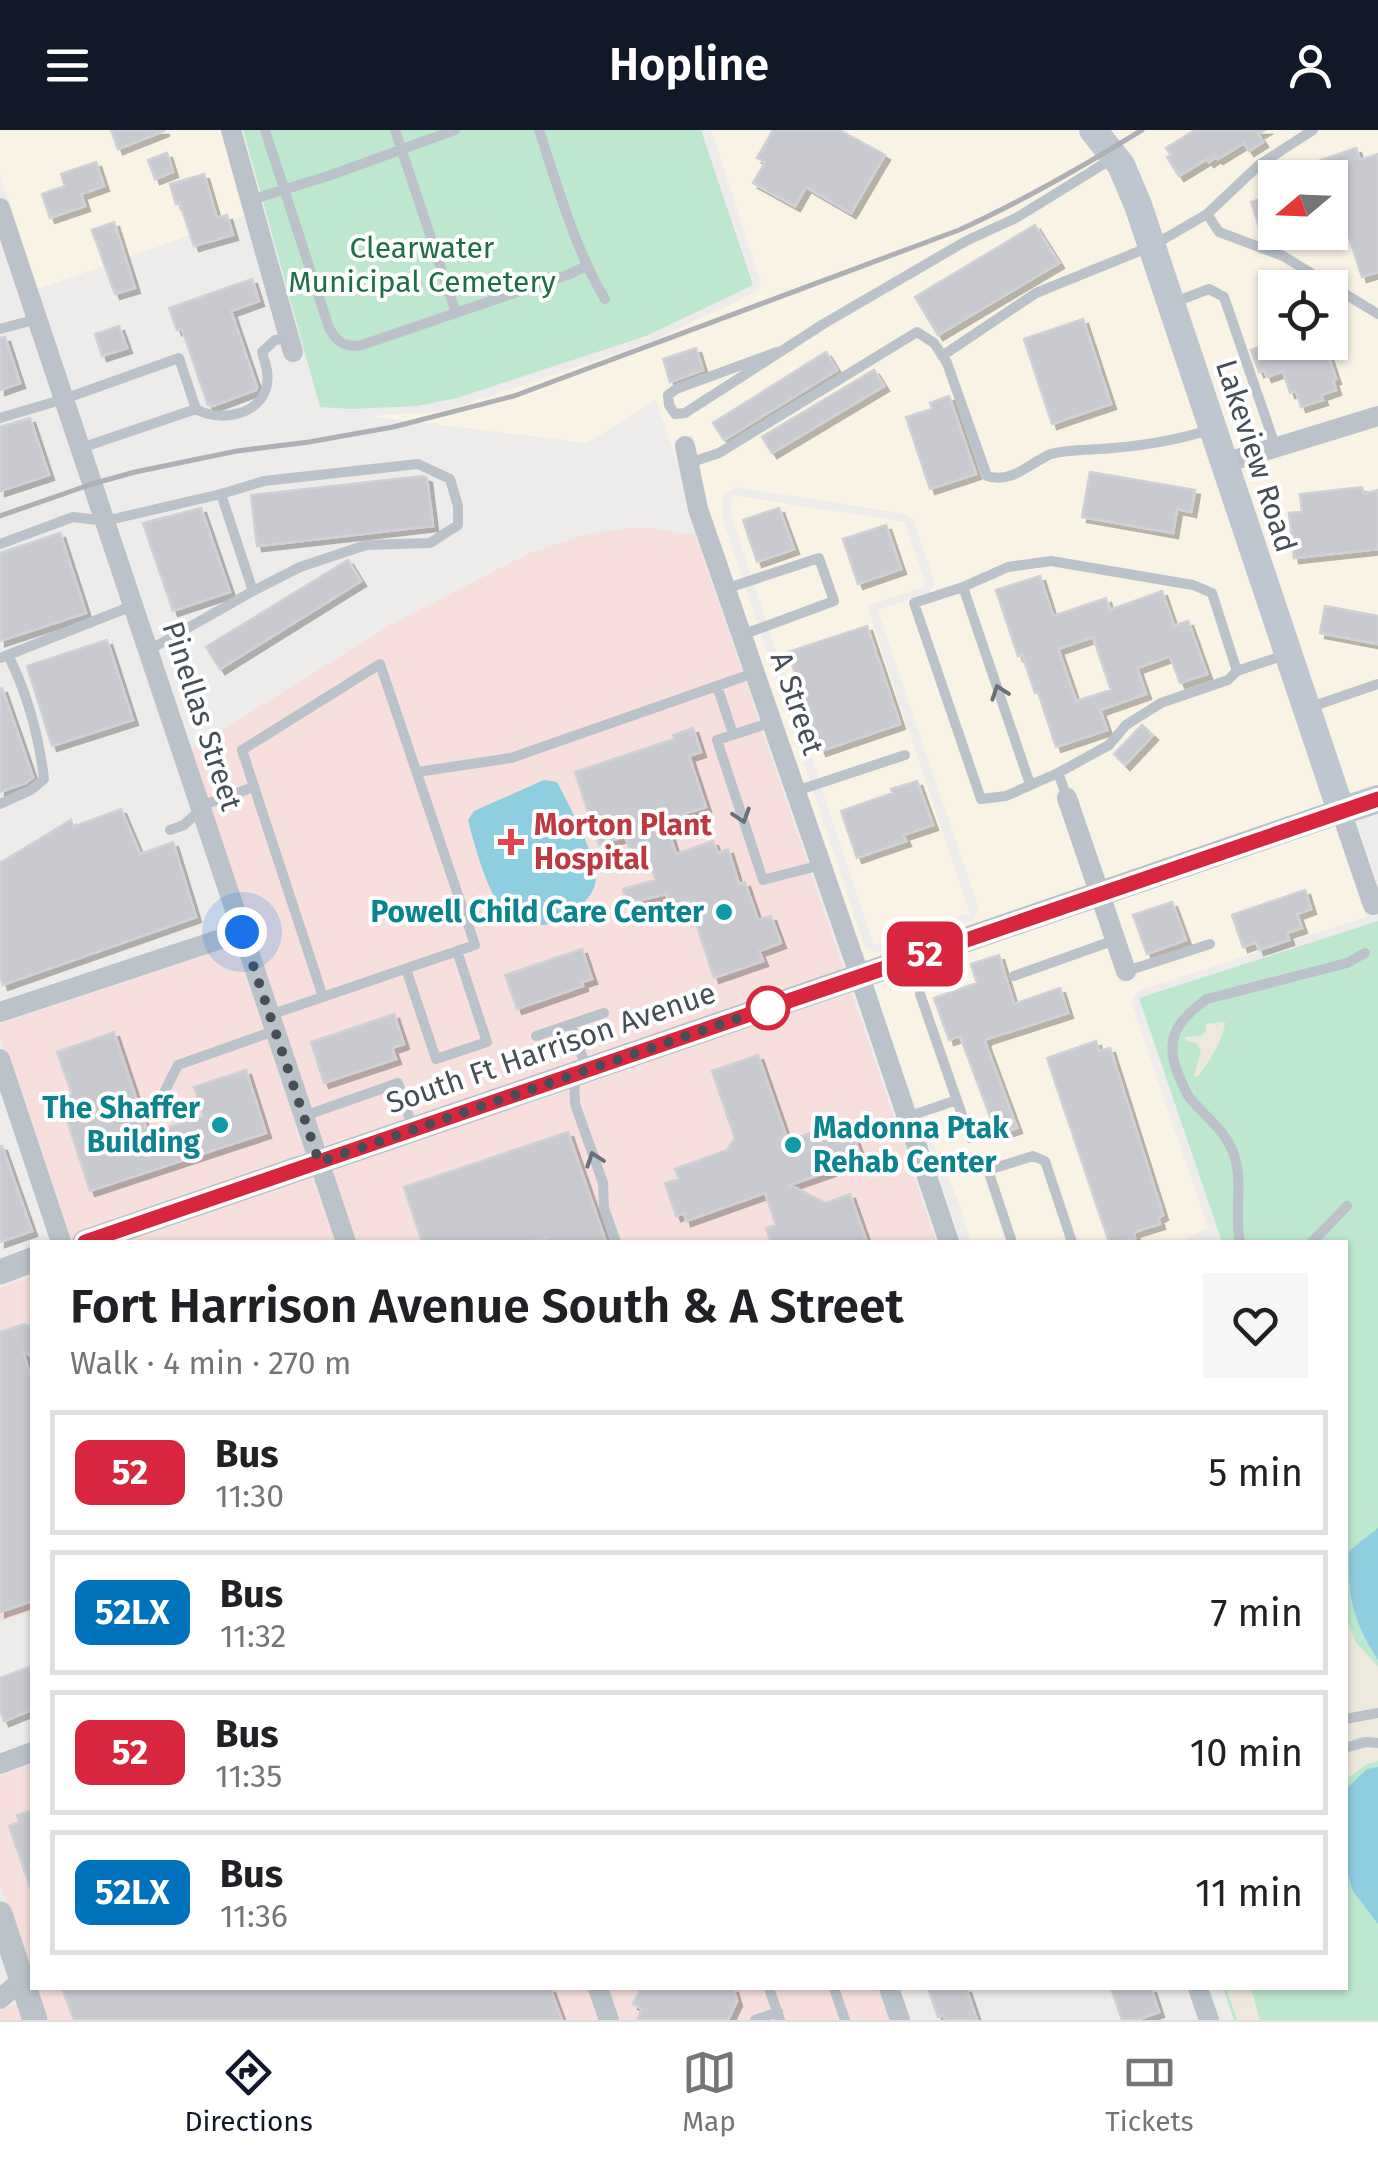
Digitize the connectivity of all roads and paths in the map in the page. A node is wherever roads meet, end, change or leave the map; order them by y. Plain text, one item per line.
1 (231, 130) edge
2 (265, 130) edge
3 (394, 130) edge
4 (456, 130) edge
5 (538, 130) edge
6 (1093, 130) edge
7 (1313, 130) edge
8 (401, 150) junction
9 (1116, 157) junction
10 (284, 190) junction
11 (250, 200) junction
12 (1, 213) edge
13 (1206, 214) junction
14 (1152, 246) junction
15 (586, 266) junction
16 (604, 299) dead end
17 (1171, 304) junction
18 (456, 313) junction
19 (1378, 314) edge
20 (37, 319) junction
21 (0, 329) edge
22 (290, 345) joint
23 (777, 352) junction
24 (942, 356) junction
25 (64, 398) junction
26 (196, 409) junction
27 (1378, 416) edge
28 (0, 418) edge
29 (1213, 428) junction
30 (80, 448) junction
31 (1276, 448) junction
32 (687, 455) joint
33 (1225, 463) junction
34 (221, 494) junction
35 (105, 521) junction
36 (0, 544) edge
37 (963, 587) junction
38 (725, 589) junction
39 (253, 591) junction
40 (133, 606) junction
41 (742, 635) junction
42 (148, 650) junction
43 (1288, 654) junction
44 (4, 656) edge
45 (1237, 671) junction
46 (754, 673) junction
47 (1378, 684) edge
48 (717, 686) junction
49 (1306, 708) junction
50 (772, 722) junction
51 (733, 734) junction
52 (905, 755) dead end
53 (417, 772) junction
54 (1058, 772) junction
55 (1030, 784) junction
56 (254, 787) junction
57 (796, 791) junction
58 (1067, 798) joint
59 (1378, 799) edge
60 (0, 804) edge
61 (201, 808) junction
62 (1341, 811) junction
63 (170, 830) dead end
64 (821, 865) junction
65 (1100, 894) junction
66 (1376, 909) edge
67 (242, 932) junction
68 (1115, 940) junction
69 (1210, 944) dead end
70 (457, 951) junction
71 (1365, 953) dead end
72 (406, 968) junction
73 (1126, 971) joint
74 (1014, 976) dead end
75 (860, 977) junction
76 (920, 994) dead end
77 (322, 996) junction
78 (0, 1012) edge
79 (604, 1013) dead end
80 (273, 1023) junction
81 (571, 1024) junction
82 (536, 1036) dead end
83 (0, 1059) edge
84 (581, 1072) junction
85 (160, 1100) dead end
86 (956, 1100) junction
87 (304, 1116) junction
88 (907, 1116) junction
89 (414, 1130) junction
90 (970, 1138) dead end
91 (319, 1162) junction
92 (1347, 1206) dead end
93 (60, 1240) edge
94 (91, 1240) edge
95 (345, 1240) edge
96 (615, 1240) edge
97 (948, 1240) edge
98 (1011, 1240) edge
99 (1071, 1240) edge
100 (1240, 1240) edge
101 (1314, 1240) edge
102 (30, 1261) edge
103 (0, 1272) edge
104 (1378, 1713) edge
105 (1348, 1718) edge
106 (1378, 1743) edge
107 (1348, 1747) edge
108 (30, 1753) edge
109 (0, 1764) edge
110 (0, 1914) edge
111 (11, 1979) edge
112 (599, 1990) edge
113 (770, 1990) edge
114 (835, 1990) edge
115 (890, 1990) edge
116 (1199, 1990) edge
117 (0, 1999) edge
118 (779, 2016) edge
119 (35, 2020) edge
120 (609, 2020) edge
121 (755, 2020) edge
122 (846, 2020) edge
123 (900, 2020) edge
124 (1209, 2020) edge

1 - 11 street
2 - 10 lane
3 - 8 lane
4 - 8 lane
5 - 15 lane
6 - 9 main road, Lakeview Road
7 - 13 lane
8 - 10 lane
8 - 18 lane
9 - 14 main road, Lakeview Road
9 - 23 lane
10 - 11 lane
10 - 18 lane
11 - 22 street
12 - 20 street, Pinellas Street
13 - 14 lane
13 - 19 lane
14 - 17 main road, Lakeview Road
14 - 24 lane
15 - 16 lane
15 - 18 lane
17 - 29 main road, Lakeview Road
17 - 31 lane
20 - 21 lane
20 - 25 street, Pinellas Street
22 - 26 lane
23 - 23 lane
24 - 29 lane
24 - 32 lane
25 - 26 lane
25 - 28 lane
25 - 30 street, Pinellas Street
26 - 30 lane
27 - 31 street
29 - 33 main road, Lakeview Road
30 - 35 street, Pinellas Street
31 - 33 street
32 - 38 street, A Street
33 - 43 main road, Lakeview Road
34 - 35 lane
34 - 39 lane
34 - 39 lane
35 - 36 lane
35 - 40 street, Pinellas Street
37 - 45 lane
55 -> 37 lane
37 - 55 lane
38 - 41 street, A Street
38 - 41 lane
39 - 42 lane
40 - 42 street, Pinellas Street
40 - 44 lane
41 - 46 street, A Street
42 - 61 street, Pinellas Street
43 - 45 lane
43 - 49 main road, Lakeview Road
44 - 60 lane
45 - 54 lane
46 - 48 lane
46 - 50 street, A Street
47 - 49 lane
48 - 51 lane
48 - 53 lane
49 - 62 main road, Lakeview Road
50 - 51 lane
50 - 57 street, A Street
51 -> 64 lane
52 - 57 lane
53 - 56 lane
53 - 70 lane
54 - 55 lane
54 - 58 lane
56 - 61 lane
56 - 77 lane
57 - 64 street, A Street
58 - 65 street
59 - 62 main road, South Ft Harrison Avenue
61 - 63 lane
61 - 67 street, Pinellas Street
62 - 65 street, South Ft Harrison Avenue
62 - 66 street
64 - 75 street, A Street
65 - 68 street
65 - 75 street, South Ft Harrison Avenue
67 - 78 street
67 - 80 street, Pinellas Street
68 - 73 street
68 - 74 lane
69 - 73 lane
70 - 72 lane
70 - 72 lane
71 - 100 lane
72 - 77 lane
75 - 84 street, South Ft Harrison Avenue
75 - 88 street, A Street
76 - 86 lane
77 - 80 lane
79 - 81 lane
80 - 85 lane
80 - 87 street, Pinellas Street
81 - 82 lane
81 - 84 lane
83 - 93 street
84 - 89 street, South Ft Harrison Avenue
96 -> 84 lane
86 - 88 lane
86 - 90 lane
87 - 89 lane
87 - 91 street, Pinellas Street
88 - 97 street, A Street
89 - 91 street, South Ft Harrison Avenue
91 - 94 street, South Ft Harrison Avenue
91 - 95 street, Pinellas Street
92 - 101 lane
98 - 99 lane
102 - 103 street
104 - 105 lane
106 - 107 lane
108 - 109 street
110 - 111 street
111 - 117 street
111 - 119 street
112 - 120 street
113 - 118 lane
114 - 122 lane
115 - 123 street
116 - 124 street
118 - 121 lane

